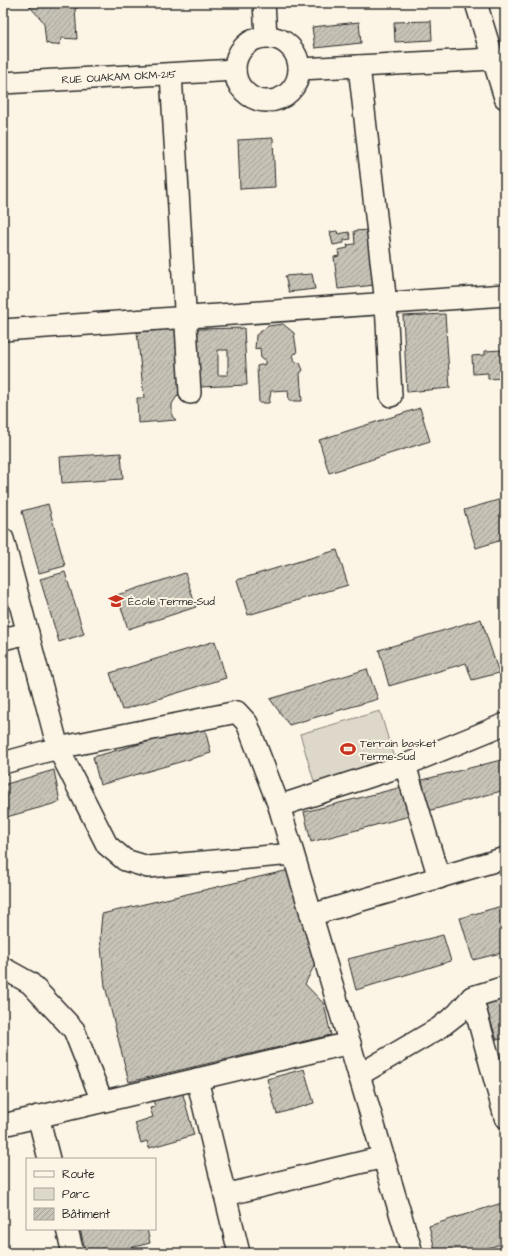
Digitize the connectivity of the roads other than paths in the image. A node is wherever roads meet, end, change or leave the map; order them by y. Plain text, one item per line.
1 (264, 3) edge
2 (476, 3) edge
3 (266, 36) junction
4 (493, 59) junction
5 (359, 66) junction
6 (300, 68) junction
7 (235, 70) junction
8 (171, 74) junction
9 (3, 83) edge
10 (505, 98) edge
11 (505, 295) edge
12 (386, 304) junction
13 (186, 318) junction
14 (3, 330) edge
15 (190, 393) dead end
16 (391, 396) dead end
17 (3, 539) edge
18 (28, 633) junction
19 (3, 639) edge
20 (505, 724) edge
21 (58, 748) junction
22 (3, 764) edge
23 (405, 765) junction
24 (279, 806) junction
25 (293, 854) junction
26 (505, 858) edge
27 (439, 878) junction
28 (311, 915) junction
29 (3, 968) edge
30 (505, 987) edge
31 (472, 997) junction
32 (350, 1043) junction
33 (359, 1075) junction
34 (197, 1079) junction
35 (102, 1101) junction
36 (38, 1116) junction
37 (505, 1117) edge
38 (3, 1125) edge
39 (384, 1157) junction
40 (49, 1158) edge
41 (225, 1195) junction
42 (67, 1230) edge
43 (73, 1253) edge
44 (239, 1253) edge
45 (412, 1253) edge

1 - 3 street
2 - 4 street
3 - 6 street
3 - 7 street
4 - 5 street
4 - 10 street
5 - 6 street
5 - 12 street
6 - 7 street
7 - 8 street, RUE OUAKAM OKM-215
8 - 9 street, RUE OUAKAM OKM-215
8 - 13 street
11 - 12 street
12 - 13 street
12 - 16 street
13 - 14 street
13 - 15 street
17 - 18 street
18 - 19 street
18 - 21 street
20 - 23 street
21 - 22 street
21 - 24 street
21 - 25 street
23 - 24 street
23 - 27 street
24 - 25 street
25 - 28 street
26 - 27 street
27 - 28 street
28 - 32 street
29 - 35 street
30 - 31 street
31 - 33 street
31 - 37 street
32 - 33 street
32 - 34 street
33 - 39 street
34 - 35 street
34 - 41 street
35 - 36 street
36 - 38 street
36 - 40 street
39 - 41 street
39 - 45 street
41 - 44 street
42 - 43 street

